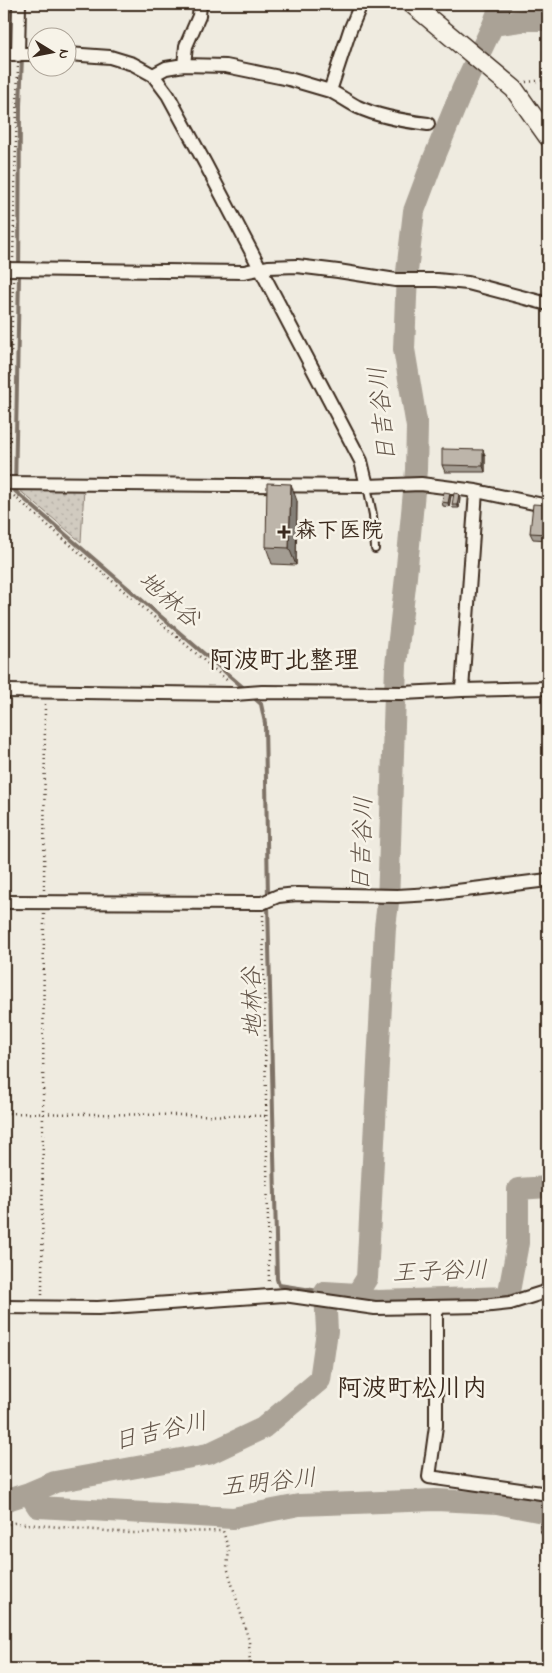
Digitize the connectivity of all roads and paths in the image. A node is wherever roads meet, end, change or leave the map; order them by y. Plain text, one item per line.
1 (19, 4) edge
2 (200, 4) edge
3 (361, 4) edge
4 (412, 4) edge
5 (4, 54) edge
6 (25, 54) edge
7 (78, 55) edge
8 (184, 65) junction
9 (153, 75) junction
10 (548, 80) edge
11 (514, 89) junction
12 (330, 91) junction
13 (428, 124) dead end
14 (548, 137) edge
15 (14, 269) edge
16 (260, 269) junction
17 (548, 304) edge
18 (10, 483) edge
19 (366, 486) junction
20 (476, 491) junction
21 (548, 506) edge
22 (375, 550) dead end
23 (548, 688) edge
24 (462, 690) junction
25 (4, 691) edge
26 (45, 692) junction
27 (245, 693) junction
28 (548, 880) edge
29 (4, 902) edge
30 (44, 902) junction
31 (267, 902) junction
32 (4, 1113) edge
33 (43, 1114) junction
34 (266, 1116) junction
35 (548, 1291) edge
36 (270, 1296) junction
37 (4, 1307) edge
38 (42, 1307) junction
39 (436, 1307) junction
40 (548, 1494) edge
41 (4, 1524) edge
42 (250, 1669) edge

1 - 6 street
2 - 8 street
3 - 12 street
4 - 11 main road
5 - 6 street
6 - 15 path
7 - 9 street
8 - 9 street
8 - 12 street
9 - 16 street
10 - 11 path
11 - 14 main road
12 - 13 street
15 - 16 street
15 - 18 path
16 - 17 street
16 - 19 street
18 - 19 street
18 - 27 path
19 - 20 street
19 - 22 lane
20 - 21 street
20 - 24 street
23 - 24 street
24 - 27 street
25 - 26 street
26 - 27 street
26 - 30 path
28 - 31 street
29 - 30 street
30 - 31 street
30 - 33 path
31 - 34 path
32 - 33 path
33 - 34 path
33 - 38 path
34 - 36 path
35 - 39 street
36 - 38 street
36 - 39 street
37 - 38 street
39 - 40 street
41 - 42 path

